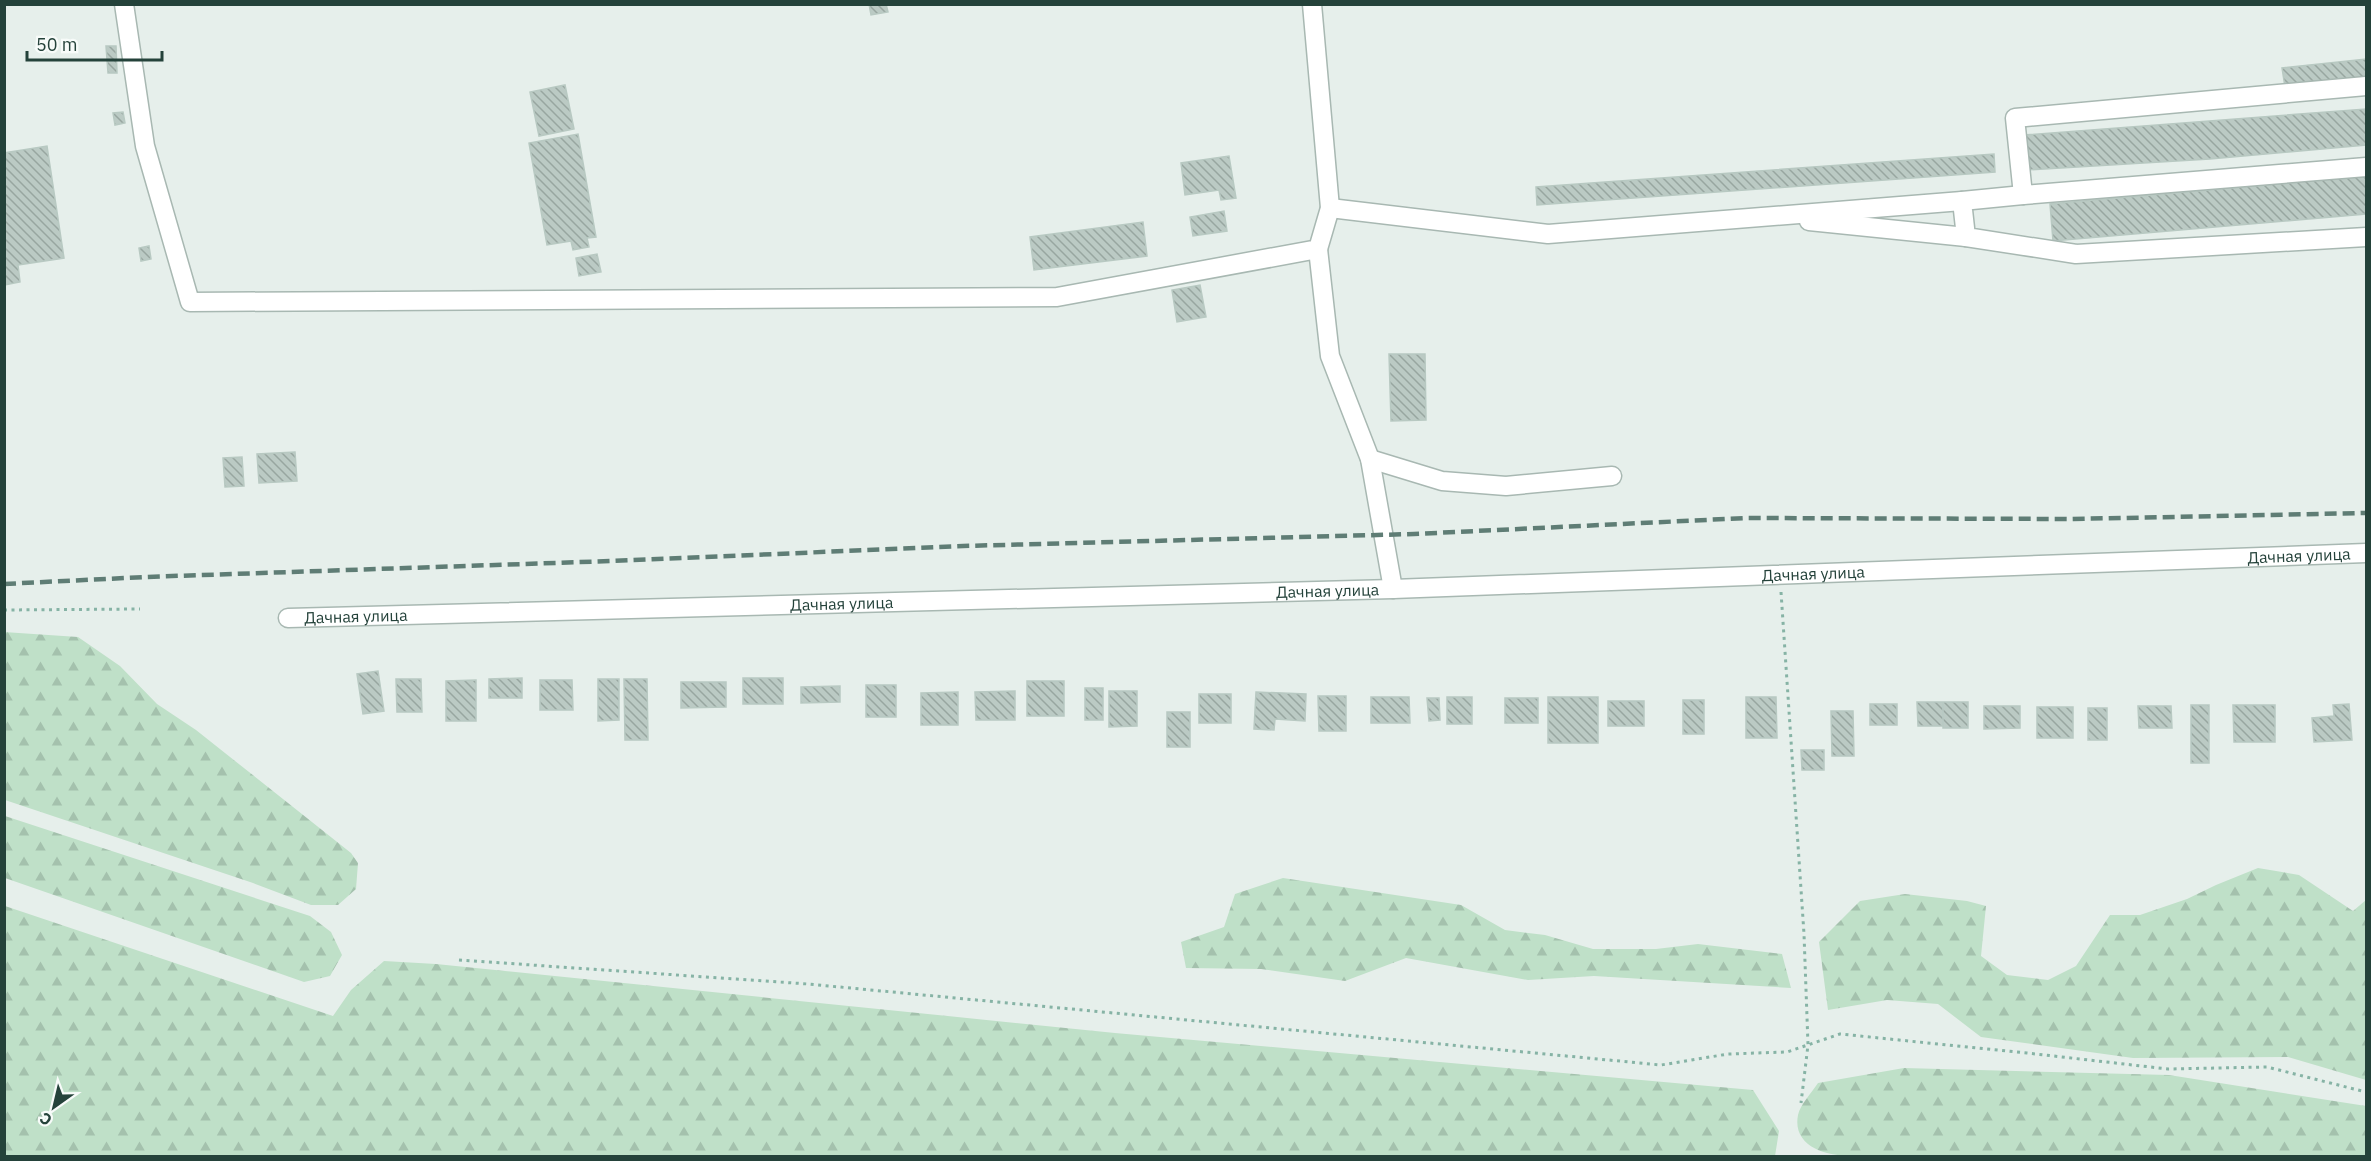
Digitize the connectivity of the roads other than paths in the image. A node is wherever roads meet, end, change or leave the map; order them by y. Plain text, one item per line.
1 (124, 4) edge
2 (1312, 4) edge
3 (2367, 86) edge
4 (2367, 166) edge
5 (2023, 195) junction
6 (1962, 201) junction
7 (1330, 208) junction
8 (1764, 217) junction
9 (1966, 237) junction
10 (2367, 237) edge
11 (1318, 249) junction
12 (1370, 459) junction
13 (1612, 476) dead end
14 (2367, 552) edge
15 (1393, 590) junction
16 (288, 618) dead end

1 - 11 street
2 - 7 street
3 - 5 street
4 - 5 street
5 - 6 street
6 - 8 street
6 - 9 street
7 - 8 street
7 - 11 street
8 - 9 street
9 - 10 street
11 - 12 street
12 - 13 street
12 - 15 street
14 - 15 street, Дачная улица
15 - 16 street, Дачная улица

